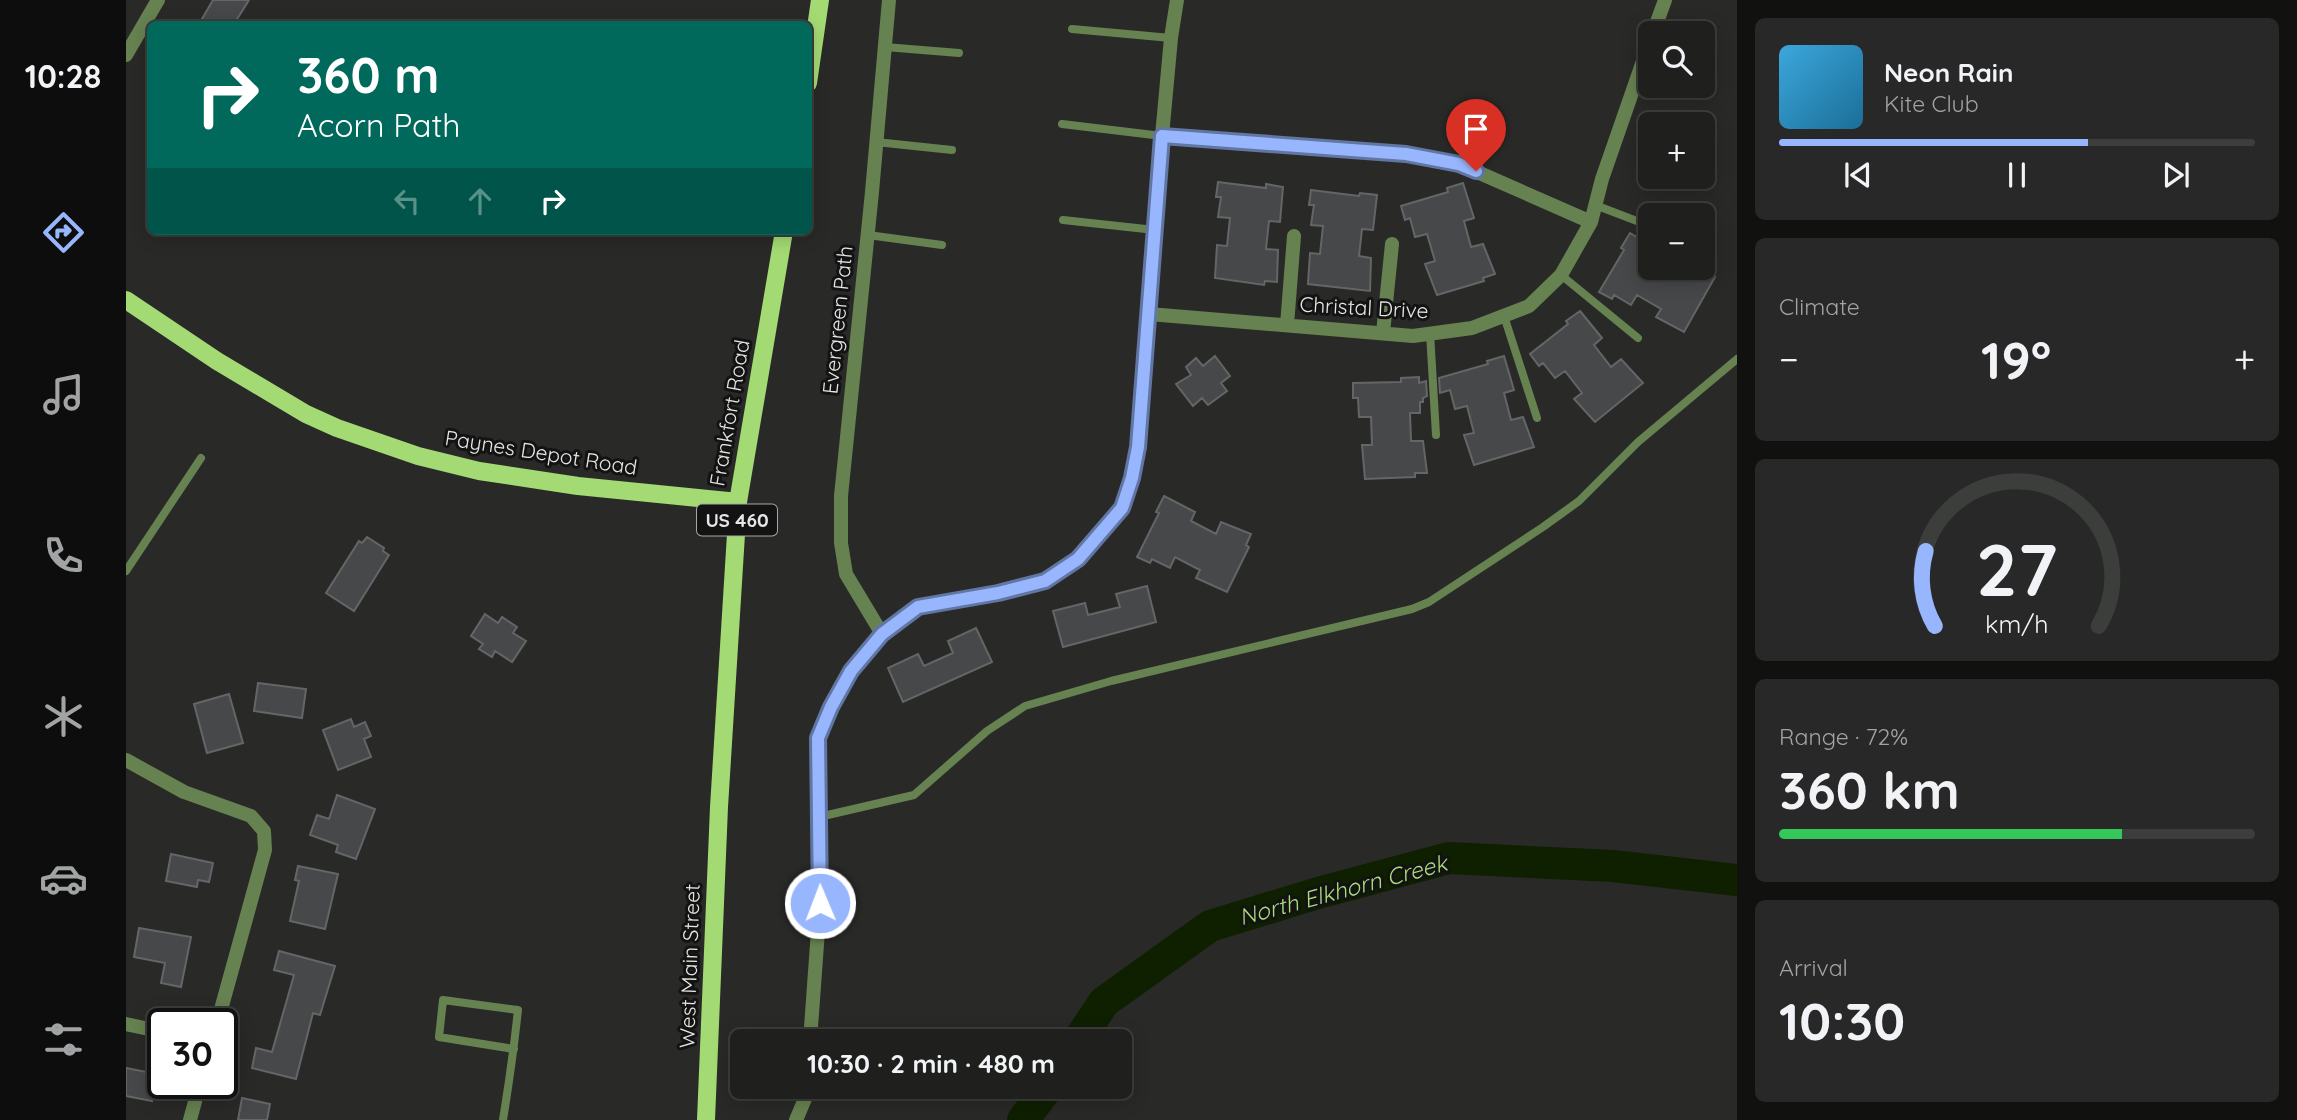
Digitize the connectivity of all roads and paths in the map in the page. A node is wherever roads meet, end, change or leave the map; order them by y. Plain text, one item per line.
1 (158, 0) edge
2 (820, 0) edge
3 (888, 0) edge
4 (1177, 0) edge
5 (1665, 0) edge
6 (1657, 21) edge
7 (1072, 29) dead end
8 (1171, 38) junction
9 (885, 47) junction
10 (959, 53) dead end
11 (126, 55) edge
12 (812, 55) edge
13 (1638, 76) edge
14 (1062, 124) dead end
15 (1162, 136) junction
16 (876, 142) junction
17 (952, 150) dead end
18 (1595, 205) junction
19 (1063, 220) dead end
20 (1638, 221) edge
21 (1591, 222) junction
22 (1155, 230) junction
23 (784, 235) edge
24 (868, 235) junction
25 (1294, 236) dead end
26 (1392, 244) dead end
27 (942, 245) dead end
28 (1561, 275) junction
29 (126, 300) edge
30 (1149, 314) junction
31 (1504, 316) junction
32 (1287, 325) junction
33 (1383, 333) junction
34 (1430, 333) junction
35 (1638, 338) dead end
36 (1737, 359) edge
37 (1537, 418) dead end
38 (1436, 435) dead end
39 (201, 458) dead end
40 (738, 502) junction
41 (126, 571) edge
42 (882, 634) junction
43 (126, 760) edge
44 (719, 813) joint
45 (819, 817) junction
46 (221, 1008) edge
47 (126, 1024) edge
48 (147, 1029) edge
49 (811, 1029) edge
50 (514, 1049) junction
51 (196, 1099) edge
52 (805, 1099) edge
53 (190, 1120) edge
54 (503, 1120) edge
55 (706, 1120) edge
56 (796, 1120) edge

1 - 11 street
2 - 12 main road
3 - 9 street, Evergreen Path
4 - 8 street
5 - 6 street
7 - 8 lane
8 - 15 street
9 - 10 lane
9 - 16 street, Evergreen Path
13 - 18 street, Christal Drive
14 - 15 lane
15 - 21 street
15 - 22 street
16 - 17 lane
16 - 24 street, Evergreen Path
18 - 20 lane
18 - 21 street, Christal Drive
19 - 22 lane
21 - 28 street, Christal Drive
22 - 30 street
23 - 40 main road, Frankfort Road / US 460
24 - 27 lane
24 - 42 street, Evergreen Path
25 - 32 street
26 - 33 street
28 - 31 street, Christal Drive
28 - 35 lane
29 - 40 main road, Paynes Depot Road
30 - 32 street, Christal Drive
30 - 42 street
31 - 34 street, Christal Drive
31 - 37 lane
32 - 33 street, Christal Drive
33 - 34 street, Christal Drive
34 - 38 lane
36 - 45 lane
39 - 41 lane
40 - 44 main road, Frankfort Road / US 460
42 - 45 street
43 - 46 street
44 - 55 main road, West Main Street / US 460
45 - 49 street
47 - 48 street
50 - 50 lane
50 - 54 lane
51 - 53 street
52 - 56 street

